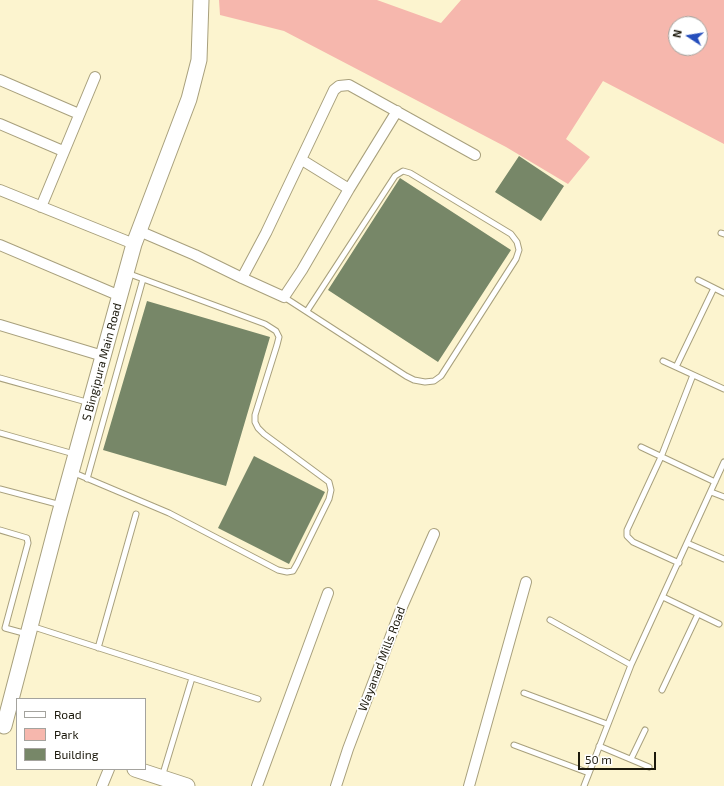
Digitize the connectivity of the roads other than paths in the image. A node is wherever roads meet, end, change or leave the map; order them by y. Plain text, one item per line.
1 (201, 0) edge
2 (95, 78) dead end
3 (0, 80) edge
4 (397, 111) junction
5 (79, 114) junction
6 (0, 124) edge
7 (63, 152) junction
8 (475, 155) dead end
9 (302, 160) junction
10 (0, 190) edge
11 (350, 190) junction
12 (41, 207) junction
13 (137, 238) junction
14 (0, 245) edge
15 (126, 272) junction
16 (242, 278) junction
17 (143, 279) junction
18 (698, 280) dead end
19 (714, 288) junction
20 (724, 293) edge
21 (120, 296) junction
22 (284, 297) junction
23 (307, 311) junction
24 (0, 325) edge
25 (103, 356) junction
26 (663, 361) dead end
27 (676, 367) junction
28 (693, 374) junction
29 (0, 378) edge
30 (724, 389) edge
31 (90, 403) junction
32 (0, 433) edge
33 (641, 447) dead end
34 (76, 454) junction
35 (661, 457) junction
36 (724, 462) edge
37 (71, 472) junction
38 (88, 479) junction
39 (715, 482) junction
40 (0, 489) edge
41 (710, 492) junction
42 (724, 497) edge
43 (62, 505) junction
44 (136, 514) dead end
45 (0, 530) edge
46 (434, 534) dead end
47 (687, 544) junction
48 (724, 559) edge
49 (679, 563) junction
50 (526, 582) dead end
51 (328, 593) dead end
52 (663, 597) junction
53 (698, 614) junction
54 (550, 620) dead end
55 (719, 624) dead end
56 (2, 627) edge
57 (29, 630) junction
58 (98, 648) junction
59 (631, 666) junction
60 (192, 678) junction
61 (662, 690) dead end
62 (524, 693) dead end
63 (258, 700) dead end
64 (608, 724) junction
65 (7, 727) edge
66 (645, 730) dead end
67 (514, 745) dead end
68 (599, 746) junction
69 (632, 759) junction
70 (649, 767) dead end
71 (109, 770) edge
72 (138, 770) edge
73 (589, 773) junction
74 (162, 778) junction
75 (102, 786) edge
76 (187, 786) edge
77 (257, 786) edge
78 (336, 786) edge
79 (469, 786) edge
80 (584, 786) edge

1 - 13 street, S Bingipura Main Road
2 - 5 street
3 - 5 street
4 - 8 street
4 - 9 street
4 - 11 street
5 - 7 street
6 - 7 street
7 - 12 street
9 - 11 street
9 - 16 street
10 - 12 street
11 - 22 street
12 - 13 street
13 - 15 street, S Bingipura Main Road
13 - 16 street
14 - 21 street
15 - 17 lane
15 - 21 street, S Bingipura Main Road
16 - 22 street
17 - 38 lane
17 - 38 lane
18 - 19 lane
19 - 20 lane
19 - 27 lane
21 - 25 street, S Bingipura Main Road
22 - 23 lane
23 - 23 lane
24 - 25 street
25 - 31 street, S Bingipura Main Road
26 - 27 lane
27 - 28 lane
28 - 30 lane
28 - 35 lane
29 - 31 lane
31 - 34 street, S Bingipura Main Road
32 - 34 lane
33 - 35 lane
34 - 37 street, S Bingipura Main Road
35 - 39 lane
35 - 49 lane
36 - 39 lane
37 - 38 lane
37 - 43 street, S Bingipura Main Road
39 - 41 lane
40 - 43 lane
41 - 42 lane
41 - 47 lane
43 - 57 street, S Bingipura Main Road
44 - 58 lane
45 - 56 lane
46 - 78 street, Wayanad Mills Road
47 - 48 lane
47 - 49 lane
49 - 52 lane
50 - 79 street
51 - 77 street
52 - 53 lane
52 - 59 lane
53 - 55 lane
53 - 61 lane
54 - 59 lane
56 - 57 lane
57 - 58 lane
57 - 65 street, S Bingipura Main Road
58 - 60 lane
59 - 64 lane
60 - 63 lane
60 - 74 lane
62 - 64 lane
64 - 68 lane
66 - 69 lane
67 - 73 lane
68 - 69 lane
68 - 73 lane
69 - 70 lane
71 - 75 street
72 - 74 street
73 - 80 lane
74 - 76 street

